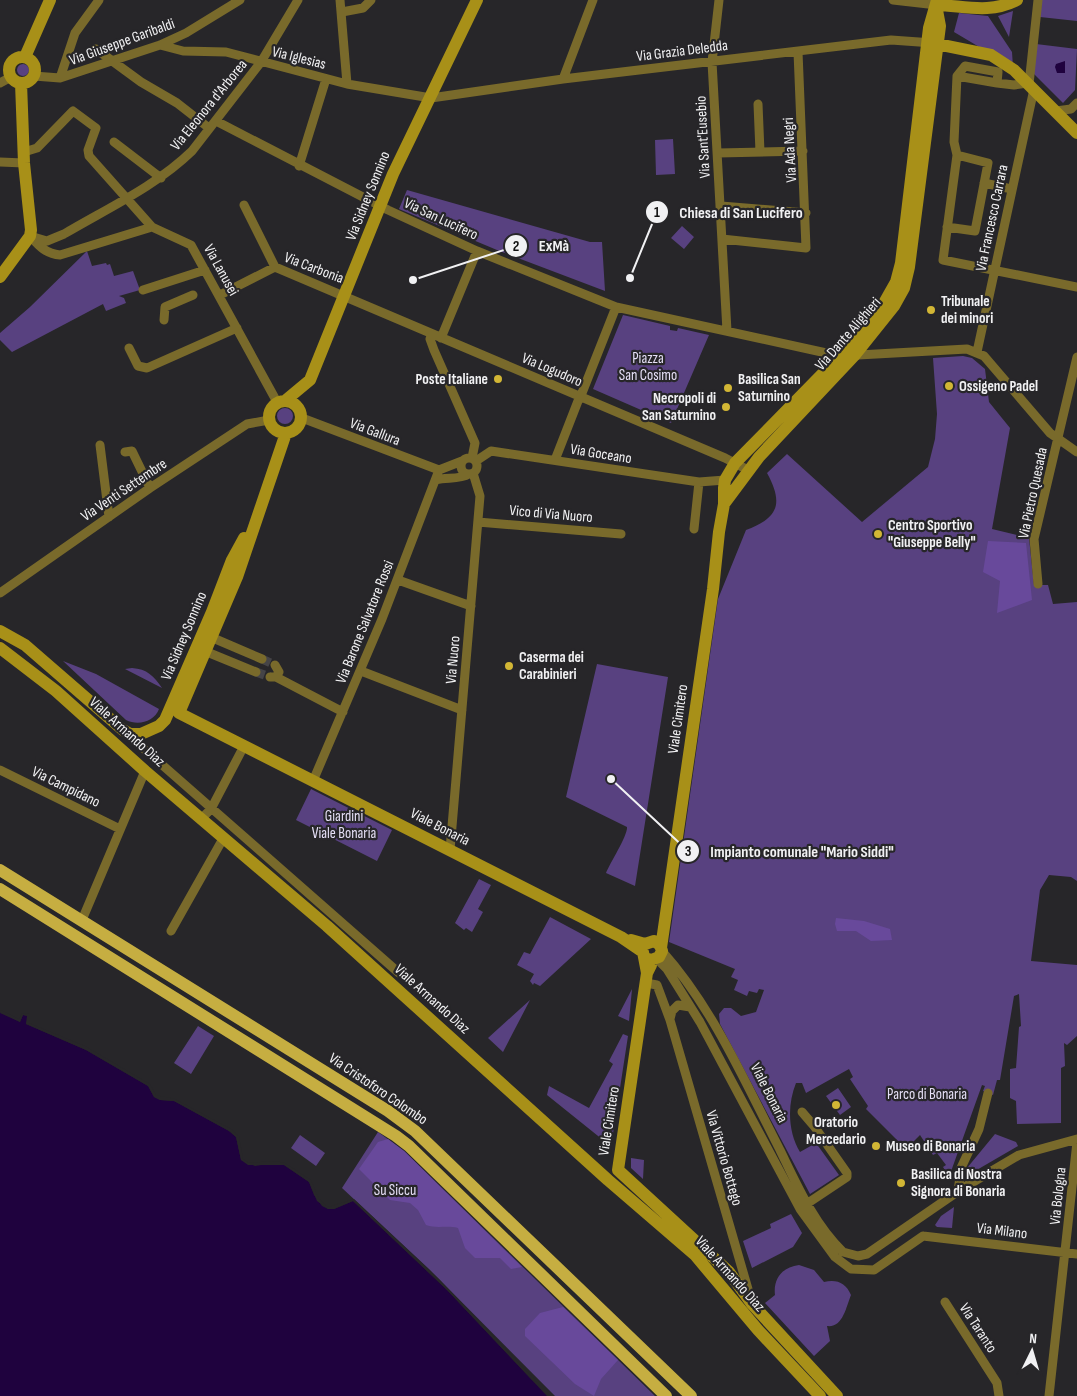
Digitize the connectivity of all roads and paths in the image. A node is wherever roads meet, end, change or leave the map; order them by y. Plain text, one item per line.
1 (50, 0) edge
2 (240, 0) edge
3 (298, 0) edge
4 (340, 0) edge
5 (371, 0) edge
6 (477, 0) edge
7 (593, 0) edge
8 (720, 0) edge
9 (893, 0) edge
10 (1017, 0) edge
11 (1038, 0) edge
12 (98, 1) edge
13 (937, 2) edge
14 (342, 12) junction
15 (932, 43) junction
16 (160, 45) junction
17 (96, 49) dead end
18 (798, 52) junction
19 (25, 57) junction
20 (111, 61) junction
21 (261, 62) junction
22 (712, 62) junction
23 (999, 66) junction
24 (34, 76) junction
25 (956, 76) junction
26 (60, 78) junction
27 (326, 79) junction
28 (563, 79) junction
29 (11, 81) edge
30 (997, 83) junction
31 (347, 84) junction
32 (1030, 85) junction
33 (431, 98) junction
34 (1077, 103) edge
35 (758, 104) dead end
36 (1056, 111) junction
37 (216, 121) junction
38 (209, 128) junction
39 (1077, 133) edge
40 (114, 142) dead end
41 (803, 151) junction
42 (760, 152) junction
43 (718, 153) junction
44 (956, 155) junction
45 (24, 158) junction
46 (0, 162) edge
47 (299, 166) junction
48 (161, 178) junction
49 (984, 183) junction
50 (1007, 188) dead end
51 (126, 198) junction
52 (244, 205) dead end
53 (381, 206) junction
54 (721, 206) junction
55 (806, 213) junction
56 (152, 227) junction
57 (947, 227) junction
58 (30, 236) junction
59 (722, 239) junction
60 (477, 251) junction
61 (275, 267) junction
62 (206, 270) junction
63 (994, 271) junction
64 (0, 277) edge
65 (1077, 287) edge
66 (143, 290) dead end
67 (193, 295) dead end
68 (220, 295) junction
69 (345, 295) junction
70 (616, 307) junction
71 (164, 320) dead end
72 (237, 328) junction
73 (727, 331) junction
74 (437, 336) junction
75 (129, 348) dead end
76 (977, 352) junction
77 (840, 356) junction
78 (854, 356) junction
79 (1077, 357) edge
80 (282, 401) junction
81 (302, 418) junction
82 (269, 420) junction
83 (286, 433) junction
84 (1059, 439) junction
85 (100, 446) dead end
86 (125, 452) dead end
87 (1077, 452) edge
88 (474, 459) junction
89 (555, 460) junction
90 (462, 461) junction
91 (735, 463) junction
92 (439, 470) junction
93 (748, 470) junction
94 (471, 474) junction
95 (436, 480) junction
96 (725, 480) junction
97 (699, 482) junction
98 (150, 488) junction
99 (724, 504) junction
100 (109, 517) junction
101 (478, 522) junction
102 (254, 523) junction
103 (694, 529) dead end
104 (621, 534) dead end
105 (398, 580) junction
106 (1038, 584) dead end
107 (0, 593) edge
108 (471, 606) junction
109 (0, 631) edge
110 (213, 638) junction
111 (3, 652) edge
112 (206, 652) junction
113 (262, 658) tunnel mouth
114 (276, 665) dead end
115 (361, 670) junction
116 (256, 672) tunnel mouth
117 (178, 708) junction
118 (462, 710) junction
119 (343, 712) junction
120 (123, 730) junction
121 (244, 746) junction
122 (0, 770) edge
123 (145, 771) junction
124 (313, 781) junction
125 (211, 809) junction
126 (200, 819) junction
127 (120, 829) junction
128 (224, 837) junction
129 (450, 850) junction
130 (0, 870) edge
131 (0, 889) edge
132 (82, 920) junction
133 (170, 931) dead end
134 (654, 950) junction
135 (399, 973) dead end
136 (647, 978) junction
137 (690, 1007) junction
138 (670, 1020) junction
139 (988, 1093) dead end
140 (802, 1112) dead end
141 (1077, 1140) edge
142 (618, 1170) junction
143 (608, 1180) junction
144 (958, 1192) junction
145 (803, 1206) junction
146 (915, 1223) junction
147 (923, 1236) junction
148 (1066, 1253) junction
149 (867, 1254) junction
150 (1077, 1254) edge
151 (874, 1270) junction
152 (945, 1302) dead end
153 (752, 1304) junction
154 (666, 1396) edge
155 (691, 1396) edge
156 (820, 1396) edge
157 (837, 1396) edge
158 (999, 1396) edge
159 (1050, 1396) edge

1 - 19 main road
2 - 16 street, Via Giuseppe Garibaldi
3 - 21 street, Via Eleonora d'Arborea
4 - 14 street
5 - 14 street
6 - 33 main road, Via Sidney Sonnino
7 - 28 street
8 - 22 street, Via Sant'Eusebio
9 - 13 street
10 - 13 main road
11 - 32 street, Via Francesco Carrara
12 - 26 street
13 - 15 main road, Via Dante Alighieri
14 - 31 street
15 - 18 street, Via Grazia Deledda
15 - 23 main road
15 - 77 main road, Via Dante Alighieri
15 - 78 main road, Via Dante Alighieri
16 - 20 street, Via Giuseppe Garibaldi
16 - 21 street, Via Iglesias
17 - 20 street
18 - 22 street, Via Grazia Deledda
18 - 41 street, Via Ada Negri
19 - 24 main road
19 - 29 main road
20 - 26 street, Via Giuseppe Garibaldi
20 - 38 street
21 - 27 street, Via Iglesias
21 - 37 street, Via Eleonora d'Arborea
22 - 28 street, Via Grazia Deledda
22 - 43 street, Via Sant'Eusebio
23 - 25 street
23 - 30 street
23 - 32 main road
24 - 26 street, Via Giuseppe Garibaldi
24 - 29 main road
25 - 30 street
25 - 44 street
27 - 31 street, Via Iglesias
27 - 47 street
28 - 33 street, Via Grazia Deledda
29 - 45 main road
30 - 32 street
31 - 33 street, Via Iglesias
32 - 36 main road
32 - 63 street, Via Francesco Carrara
33 - 53 main road, Via Sidney Sonnino
34 - 36 street
35 - 42 street
36 - 39 main road
37 - 38 street, Via Eleonora d'Arborea
37 - 47 street, Via San Lucifero
38 - 48 street, Via Eleonora d'Arborea
40 - 48 street
41 - 42 street
41 - 55 street, Via Ada Negri
42 - 43 street
43 - 54 street, Via Sant'Eusebio
44 - 49 street
44 - 57 street
45 - 46 street
45 - 51 street, Via Lanusei
45 - 58 main road
47 - 53 street, Via San Lucifero
48 - 51 street, Via Eleonora d'Arborea
49 - 50 street
49 - 57 street
51 - 56 street, Via Lanusei
51 - 58 street, Via Eleonora d'Arborea
52 - 61 street
53 - 60 street, Via San Lucifero
53 - 69 main road, Via Sidney Sonnino
54 - 55 street
54 - 59 street, Via Sant'Eusebio
55 - 59 street, Via Ada Negri
56 - 58 street
56 - 62 street, Via Lanusei
57 - 63 street
58 - 64 main road
59 - 73 street, Via Sant'Eusebio
60 - 70 street, Via San Lucifero
60 - 74 street
61 - 68 street, Via Carbonia
61 - 69 street, Via Carbonia
62 - 66 street
62 - 68 street, Via Lanusei
63 - 65 street
63 - 76 street, Via Francesco Carrara
67 - 71 street
68 - 72 street, Via Lanusei
69 - 74 street, Via Logudoro
69 - 80 main road, Via Sidney Sonnino
70 - 73 street, Via San Lucifero
70 - 89 street
72 - 75 street
72 - 80 street, Via Lanusei
73 - 77 street, Via San Lucifero
74 - 88 street
74 - 91 street, Via Logudoro
76 - 78 street, Via San Lucifero
76 - 84 street
77 - 78 street, Via San Lucifero
77 - 91 main road, Via Dante Alighieri
78 - 93 main road, Via Dante Alighieri
79 - 84 street, Via Pietro Quesada
80 - 81 main road
80 - 82 main road
81 - 83 main road
81 - 92 street, Via Gallura
82 - 83 main road
82 - 98 street, Via Venti Settembre
83 - 102 main road, Via Sidney Sonnino
84 - 87 street
84 - 106 street, Via Pietro Quesada
85 - 100 street
86 - 98 street
88 - 89 street, Via Goceano
88 - 90 street, Via Goceano
88 - 94 street
89 - 97 street, Via Goceano
90 - 92 street, Via Goceano
90 - 94 street, Via Nuoro
91 - 93 street, Via Logudoro
91 - 96 main road, Via Dante Alighieri
92 - 95 street, Via Barone Salvatore Rossi
93 - 99 main road, Via Dante Alighieri
94 - 95 street
94 - 101 street, Via Nuoro
95 - 105 street, Via Barone Salvatore Rossi
96 - 97 street, Via Goceano
96 - 99 main road, Via Dante Alighieri
97 - 103 street
98 - 100 street, Via Venti Settembre
99 - 134 main road, Viale Cimitero
100 - 107 street, Via Venti Settembre
101 - 104 street, Vico di Via Nuoro
101 - 108 street, Via Nuoro
102 - 110 main road, Via Sidney Sonnino
102 - 117 main road, Via Sidney Sonnino
105 - 108 street
105 - 115 street, Via Barone Salvatore Rossi
108 - 118 street, Via Nuoro
109 - 120 main road, Viale Armando Diaz
110 - 112 main road, Via Sidney Sonnino
110 - 113 street
111 - 123 main road, Viale Armando Diaz
112 - 116 street
112 - 117 main road, Via Sidney Sonnino
114 - 119 street
115 - 118 street
115 - 119 street, Via Barone Salvatore Rossi
117 - 120 main road, Via Sidney Sonnino
117 - 121 main road, Viale Bonaria
118 - 129 street, Via Nuoro
119 - 124 street, Via Barone Salvatore Rossi
120 - 125 street, Viale Armando Diaz
121 - 124 main road, Viale Bonaria
121 - 125 street
122 - 127 street, Via Campidano
123 - 126 main road, Viale Armando Diaz
123 - 127 street
124 - 129 main road, Viale Bonaria
125 - 126 street
125 - 135 street, Viale Armando Diaz
126 - 128 main road, Viale Armando Diaz
127 - 132 street
128 - 133 street
128 - 143 main road, Viale Armando Diaz
129 - 134 main road, Viale Bonaria
130 - 132 main road, Via Cristoforo Colombo
131 - 154 main road, Via Cristoforo Colombo
132 - 155 main road, Via Cristoforo Colombo
134 - 136 main road, Viale Cimitero
134 - 137 street, Viale Bonaria
134 - 145 street, Viale Bonaria
136 - 138 street, Via Vittorio Bottego
136 - 142 main road, Viale Cimitero
137 - 138 street
137 - 145 street, Viale Bonaria
138 - 153 street, Via Vittorio Bottego
139 - 144 street
140 - 145 street
141 - 144 street
141 - 148 street, Via Bologna
142 - 143 main road
142 - 153 main road, Viale Armando Diaz
143 - 156 main road, Viale Armando Diaz
144 - 146 street
145 - 149 street, Viale Bonaria
145 - 151 street, Viale Bonaria
146 - 147 street
146 - 149 street
147 - 148 street, Via Milano
147 - 151 street
148 - 150 street, Via Milano
148 - 159 street, Via Bologna
149 - 151 street
152 - 158 street, Via Taranto
153 - 157 main road, Viale Armando Diaz

